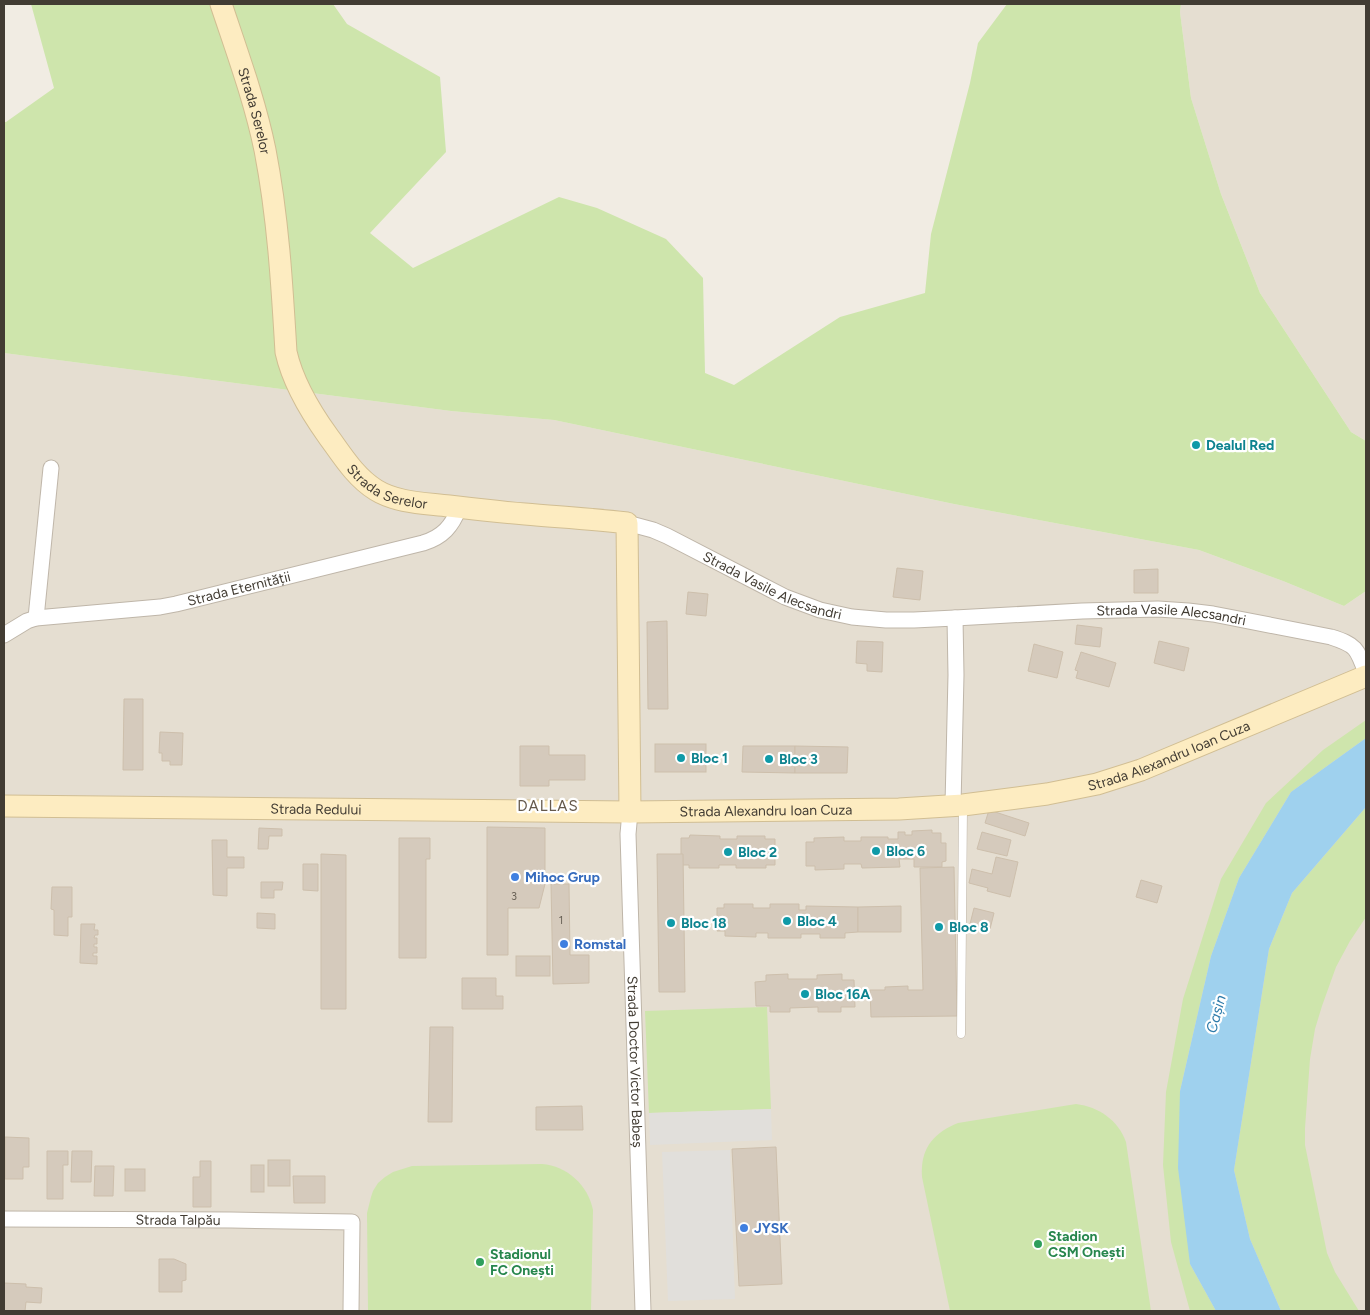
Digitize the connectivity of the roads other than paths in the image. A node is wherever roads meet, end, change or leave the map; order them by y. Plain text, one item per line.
1 (221, 4) edge
2 (51, 468) dead end
3 (459, 508) junction
4 (627, 523) junction
5 (36, 618) junction
6 (955, 618) junction
7 (4, 635) edge
8 (1366, 674) edge
9 (958, 805) junction
10 (4, 806) edge
11 (630, 812) junction
12 (961, 1034) dead end
13 (4, 1219) edge
14 (351, 1311) edge
15 (643, 1311) edge

1 - 3 main road, Strada Serelor
2 - 5 street
3 - 4 main road, Strada Serelor
3 - 5 street, Strada Eternității
4 - 6 street, Strada Vasile Alecsandri
4 - 11 main road
5 - 7 street, Strada Eternității
6 - 8 street, Strada Vasile Alecsandri
6 - 9 street
8 - 9 main road, Strada Alexandru Ioan Cuza
9 - 11 main road, Strada Alexandru Ioan Cuza
9 - 12 lane
10 - 11 main road, Strada Redului
11 - 15 street, Strada Doctor Victor Babeș
13 - 14 street, Strada Talpău

